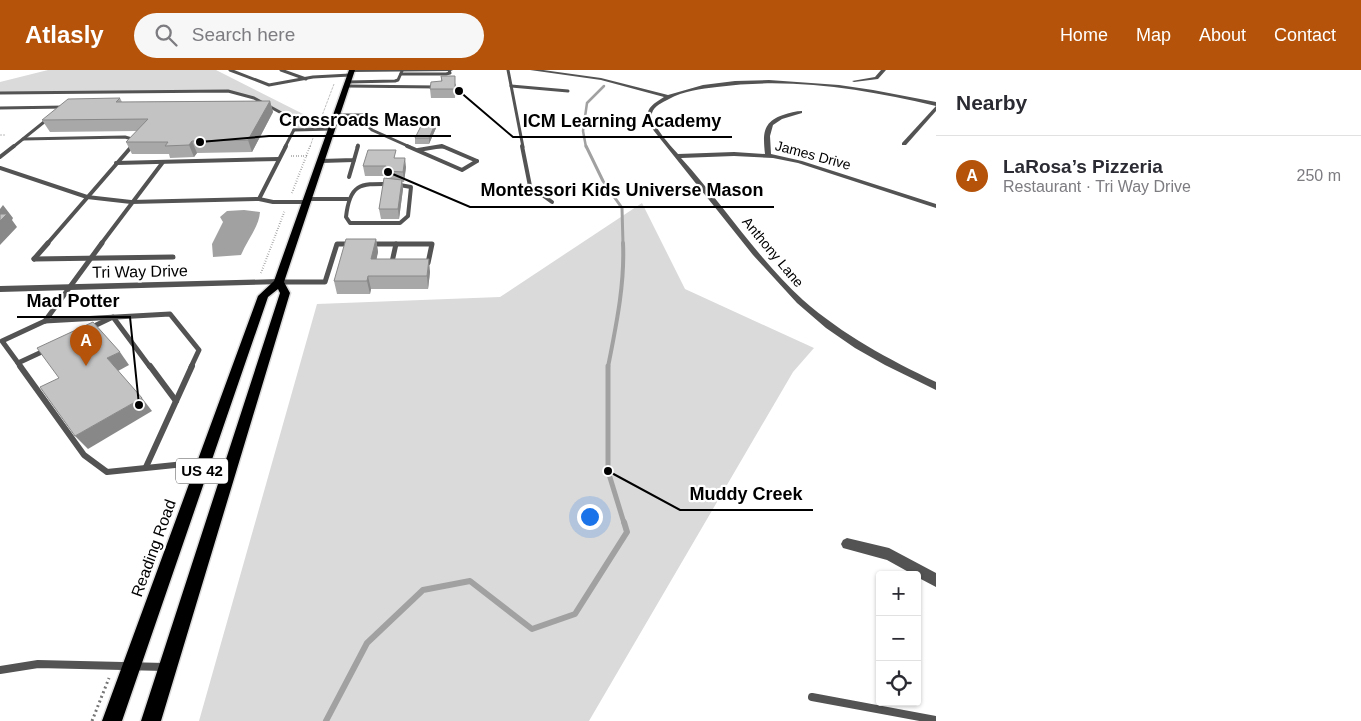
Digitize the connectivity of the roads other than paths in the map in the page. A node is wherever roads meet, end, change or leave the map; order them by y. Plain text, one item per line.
1 (230, 70) edge
2 (281, 70) edge
3 (450, 70) edge
4 (508, 70) edge
5 (532, 70) edge
6 (547, 70) edge
7 (574, 70) edge
8 (884, 70) edge
9 (401, 72) edge
10 (349, 77) edge
11 (306, 79) junction
12 (882, 81) junction
13 (840, 82) junction
14 (511, 86) junction
15 (440, 87) edge
16 (568, 91) dead end
17 (81, 92) junction
18 (0, 94) edge
19 (671, 96) junction
20 (75, 97) edge
21 (911, 98) junction
22 (69, 102) edge
23 (255, 104) edge
24 (264, 104) junction
25 (936, 104) edge
26 (63, 107) junction
27 (70, 107) edge
28 (0, 108) edge
29 (936, 108) edge
30 (59, 110) edge
31 (800, 112) dead end
32 (336, 115) junction
33 (52, 116) edge
34 (332, 129) junction
35 (294, 130) junction
36 (23, 139) junction
37 (904, 144) dead end
38 (358, 145) dead end
39 (416, 150) junction
40 (679, 156) junction
41 (768, 156) junction
42 (0, 157) edge
43 (279, 159) junction
44 (354, 160) junction
45 (321, 161) junction
46 (163, 162) junction
47 (116, 163) junction
48 (0, 168) edge
49 (349, 177) dead end
50 (87, 197) junction
51 (259, 199) junction
52 (348, 199) junction
53 (307, 200) junction
54 (131, 202) junction
55 (552, 202) dead end
56 (936, 206) edge
57 (357, 244) edge
58 (366, 244) edge
59 (396, 244) junction
60 (173, 257) dead end
61 (90, 258) junction
62 (401, 262) edge
63 (419, 263) edge
64 (280, 282) junction
65 (0, 288) edge
66 (68, 288) junction
67 (114, 317) junction
68 (45, 321) junction
69 (88, 330) edge
70 (53, 346) edge
71 (18, 363) junction
72 (936, 386) edge
73 (176, 401) junction
74 (206, 462) junction
75 (146, 467) junction
76 (847, 544) dead end
77 (936, 580) edge
78 (132, 666) junction
79 (168, 667) junction
80 (0, 670) edge
81 (812, 697) dead end
82 (936, 720) edge
83 (112, 721) edge
84 (151, 721) edge

1 - 11 lane
2 - 11 lane
3 - 9 street
4 - 14 lane
5 - 6 street
6 - 19 street
7 - 19 street
8 - 12 street
9 - 10 street
9 - 10 lane
10 - 11 lane
10 - 15 lane
10 - 32 main road, Reading Road / US 42
12 - 13 street
12 - 21 street
13 - 19 street, Anthony Lane
13 - 21 street, Anthony Lane
14 - 16 lane
14 - 55 lane
17 - 18 lane
17 - 20 lane
17 - 24 lane
19 - 40 street, Anthony Lane
21 - 25 street, Anthony Lane
22 - 26 lane
23 - 24 lane
24 - 35 lane
26 - 27 lane
26 - 28 lane
26 - 30 lane
29 - 37 street
31 - 41 street
32 - 34 main road, Reading Road / US 42
32 - 39 lane
33 - 36 lane
34 - 35 lane
34 - 45 main road, Reading Road / US 42
35 - 43 lane
36 - 42 lane
36 - 47 lane
38 - 44 lane
39 - 39 lane
40 - 41 street, James Drive
40 - 72 street, Anthony Lane
41 - 56 street, James Drive
43 - 46 lane
43 - 51 lane
44 - 45 lane
44 - 49 lane
45 - 53 main road, Reading Road / US 42
46 - 47 lane
46 - 54 lane
47 - 50 lane
48 - 50 lane
50 - 54 lane
50 - 61 lane
51 - 53 lane
51 - 54 lane
52 - 52 lane
52 - 53 lane
53 - 64 main road, Reading Road / US 42
54 - 61 lane
57 - 64 lane
58 - 59 lane
59 - 62 lane
59 - 63 lane
60 - 61 lane
61 - 66 lane
64 - 66 street, Tri Way Drive
64 - 74 main road, Reading Road / US 42
64 - 79 main road, Reading Road / US 42
65 - 66 street, Tri Way Drive
66 - 68 lane
67 - 68 lane
67 - 69 lane
67 - 73 lane
67 - 73 lane
68 - 71 lane
70 - 71 lane
71 - 75 lane
73 - 75 lane
74 - 75 lane
74 - 78 main road, Reading Road / US 42
76 - 77 street
78 - 79 lane
78 - 80 lane
78 - 83 main road, Reading Road / US 42
79 - 84 main road, Reading Road / US 42
81 - 82 lane

